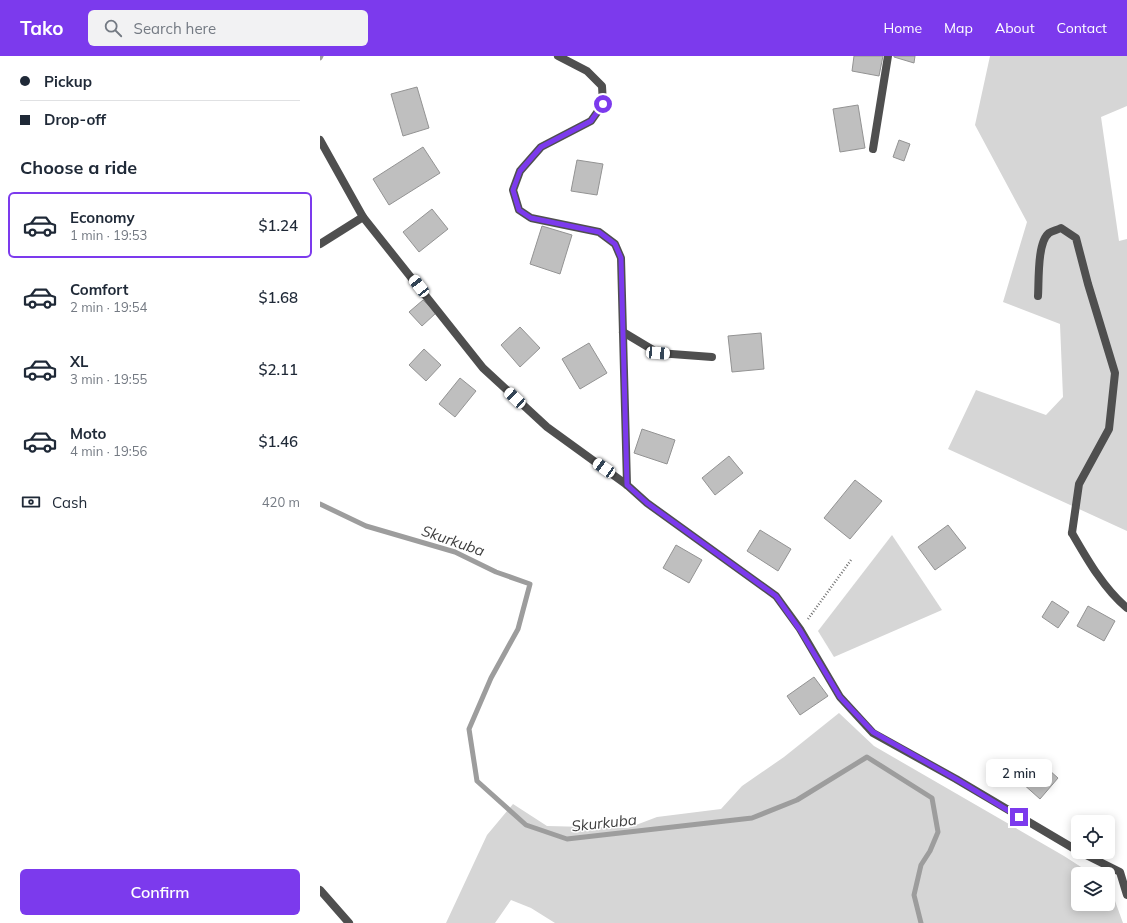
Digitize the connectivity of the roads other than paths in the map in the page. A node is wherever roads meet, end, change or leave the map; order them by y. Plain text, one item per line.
1 (558, 56) edge
2 (888, 56) edge
3 (320, 140) edge
4 (873, 149) dead end
5 (363, 217) junction
6 (320, 244) edge
7 (1038, 296) dead end
8 (623, 332) junction
9 (712, 357) dead end
10 (627, 485) junction
11 (1127, 608) edge
12 (1071, 847) edge
13 (1095, 859) edge
14 (1123, 871) edge
15 (320, 890) edge
16 (1127, 896) edge
17 (349, 923) edge

1 - 8 street
2 - 4 street
3 - 5 street
5 - 6 street
5 - 10 street
7 - 11 street
8 - 9 street
8 - 10 street
10 - 12 street
13 - 14 street
14 - 16 street
15 - 17 street

